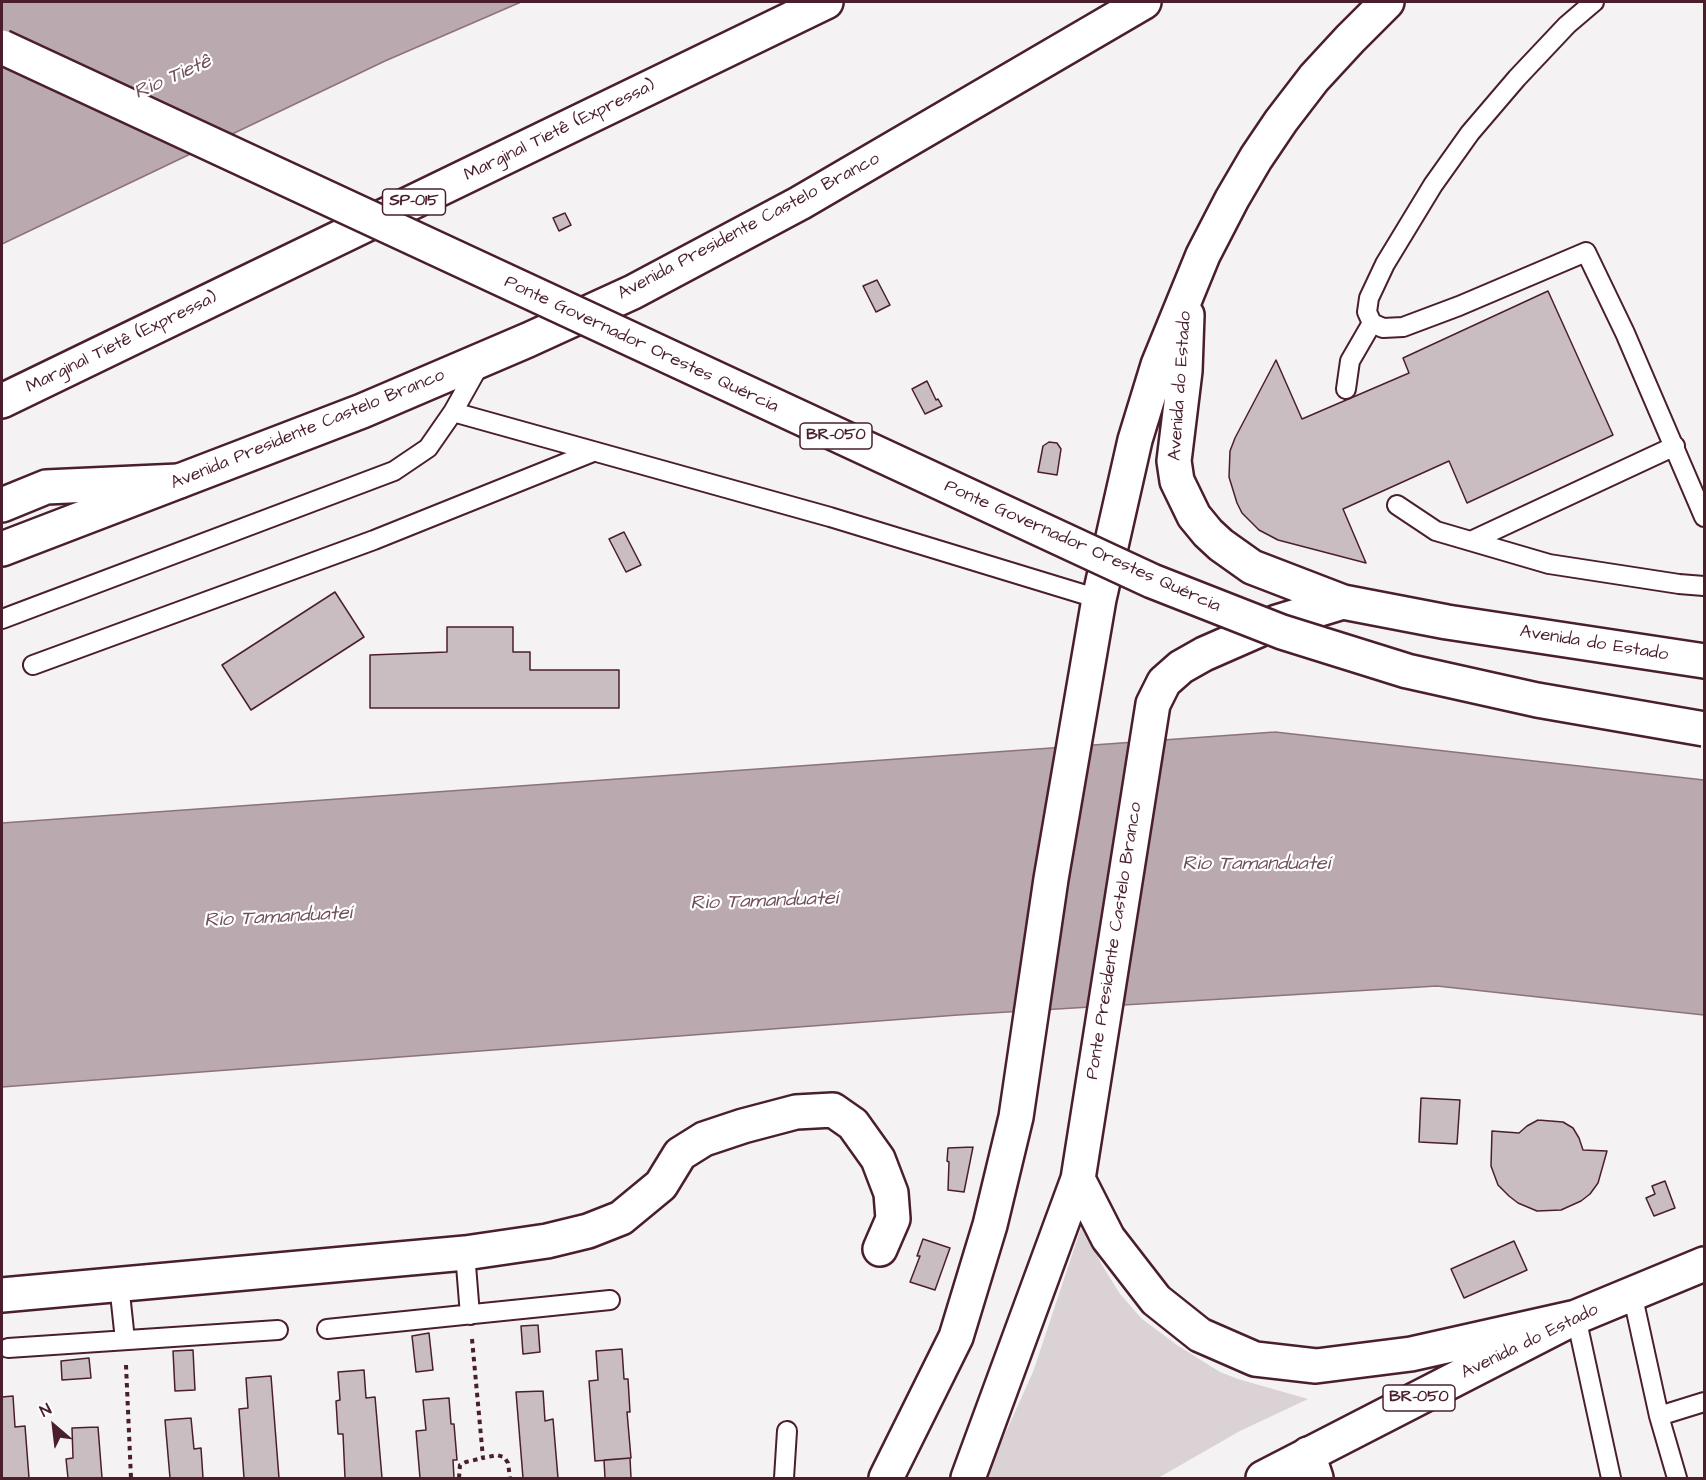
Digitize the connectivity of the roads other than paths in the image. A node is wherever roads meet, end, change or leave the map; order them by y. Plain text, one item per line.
1 (826, 2) edge
2 (1144, 2) edge
3 (1387, 2) edge
4 (1594, 2) edge
5 (2, 47) edge
6 (1187, 292) junction
7 (1372, 323) junction
8 (483, 360) junction
9 (1346, 389) dead end
10 (2, 401) edge
11 (453, 412) junction
12 (1674, 446) junction
13 (593, 452) junction
14 (179, 481) junction
15 (2, 505) edge
16 (1397, 505) dead end
17 (1704, 517) edge
18 (1472, 541) junction
19 (2, 549) edge
20 (1704, 586) edge
21 (1099, 599) junction
22 (1343, 602) junction
23 (2, 619) edge
24 (1704, 661) edge
25 (33, 664) dead end
26 (1153, 704) joint
27 (1704, 729) edge
28 (1078, 1179) junction
29 (880, 1249) dead end
30 (465, 1253) junction
31 (1704, 1264) edge
32 (119, 1284) junction
33 (1632, 1293) junction
34 (2, 1295) edge
35 (610, 1300) dead end
36 (470, 1315) junction
37 (1576, 1317) junction
38 (327, 1329) dead end
39 (278, 1330) dead end
40 (125, 1340) junction
41 (8, 1348) dead end
42 (1704, 1402) edge
43 (1659, 1416) junction
44 (787, 1431) dead end
45 (1312, 1466) edge
46 (784, 1479) edge
47 (886, 1479) edge
48 (968, 1479) edge
49 (1263, 1479) edge
50 (1611, 1479) edge
51 (1677, 1479) edge

1 - 10 main road, Marginal Tietê (Expressa) / SP-015
2 - 8 main road, Avenida Presidente Castelo Branco
3 - 6 main road
4 - 7 lane
5 - 27 main road, Ponte Governador Orestes Quércia / BR-050, bridge
6 - 21 main road
6 - 22 main road, Avenida do Estado
7 - 9 lane
7 - 12 lane
8 - 11 lane
8 - 14 main road, Avenida Presidente Castelo Branco
11 - 13 lane
11 - 23 lane
12 - 17 lane
12 - 18 lane
13 - 21 lane
13 - 25 lane
14 - 15 main road
14 - 19 main road, Avenida Presidente Castelo Branco
16 - 18 lane
18 - 20 lane
21 - 47 main road
22 - 24 main road, Avenida do Estado
22 - 26 main road, Avenida do Estado
26 - 28 main road, Ponte Presidente Castelo Branco
28 - 37 main road
28 - 48 main road
29 - 30 main road
30 - 32 main road
30 - 36 lane
31 - 33 main road, Avenida do Estado / BR-050
32 - 34 main road
32 - 40 lane
33 - 37 main road, Avenida do Estado / BR-050
33 - 43 lane
35 - 36 lane
36 - 38 lane
37 - 45 main road, Avenida do Estado / BR-050
37 - 50 lane
39 - 40 lane
40 - 41 lane
42 - 43 lane
43 - 51 lane
44 - 46 lane
45 - 49 main road, Avenida do Estado / BR-050

